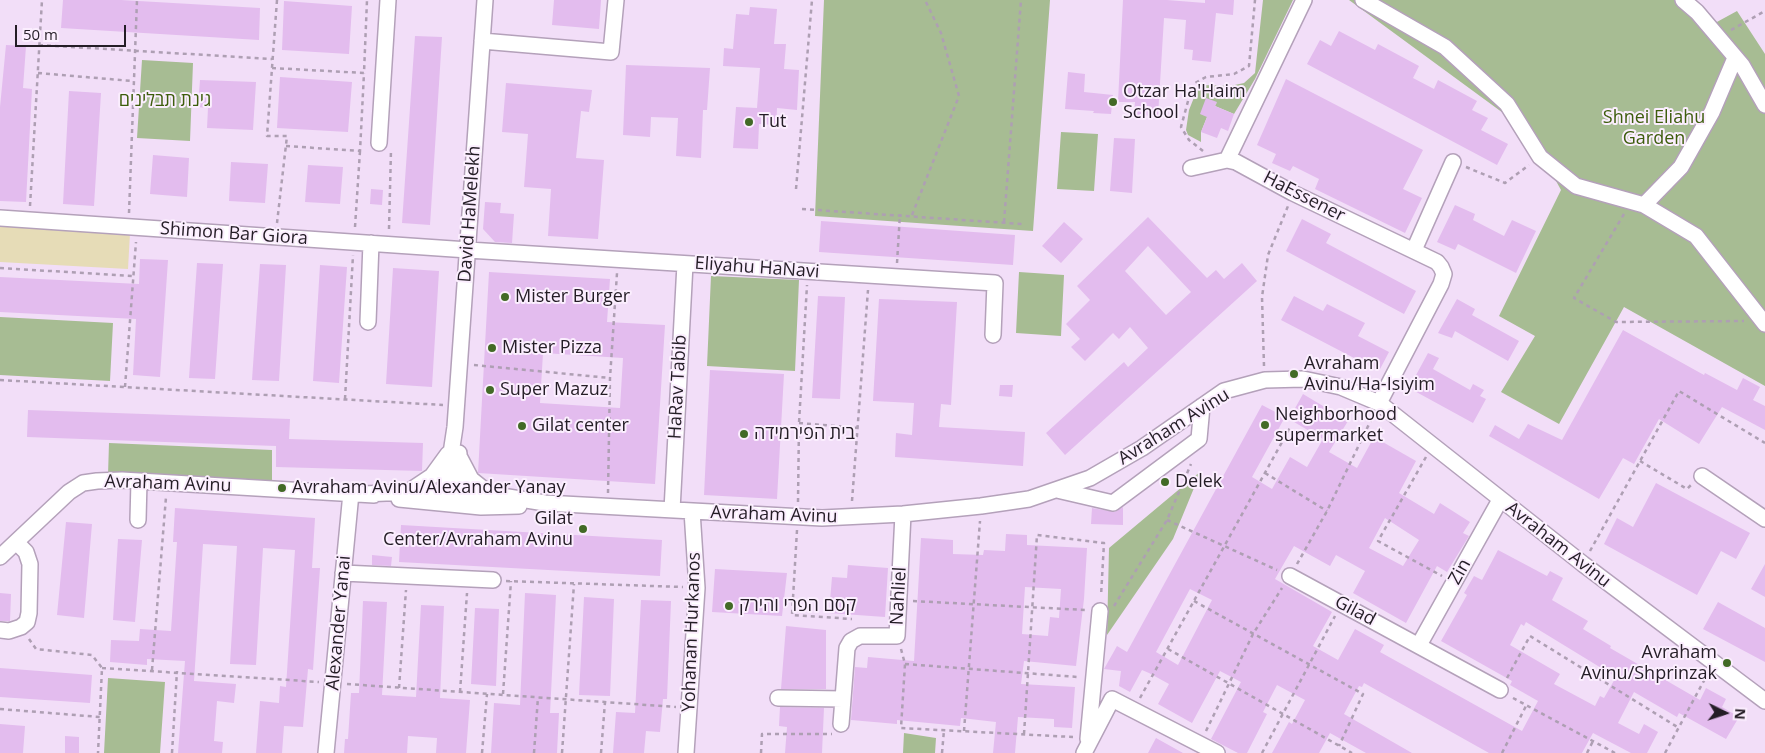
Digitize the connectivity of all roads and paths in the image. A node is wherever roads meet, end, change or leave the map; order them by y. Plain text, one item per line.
1 (42, 0) edge
2 (137, 0) edge
3 (277, 0) edge
4 (367, 0) edge
5 (388, 0) edge
6 (485, 0) edge
7 (616, 0) edge
8 (812, 0) edge
9 (924, 0) edge
10 (1021, 0) edge
11 (1255, 0) edge
12 (1304, 0) edge
13 (1363, 0) edge
14 (1683, 0) edge
15 (1765, 11) edge
16 (1718, 37) junction
17 (482, 41) junction
18 (39, 45) junction
19 (133, 52) junction
20 (1735, 58) junction
21 (272, 59) junction
22 (272, 68) junction
23 (38, 73) junction
24 (364, 73) junction
25 (132, 81) junction
26 (1765, 105) edge
27 (379, 143) joint
28 (286, 146) junction
29 (360, 151) junction
30 (1540, 156) junction
31 (1222, 161) junction
32 (1454, 162) joint
33 (1191, 168) dead end
34 (796, 189) dead end
35 (1293, 193) junction
36 (1637, 203) junction
37 (802, 209) dead end
38 (900, 214) junction
39 (912, 215) junction
40 (0, 218) edge
41 (30, 220) junction
42 (1004, 222) junction
43 (1022, 224) dead end
44 (133, 227) junction
45 (276, 237) junction
46 (354, 242) junction
47 (371, 244) junction
48 (389, 245) junction
49 (468, 250) junction
50 (1414, 250) junction
51 (618, 260) junction
52 (685, 264) junction
53 (0, 268) edge
54 (808, 271) junction
55 (869, 275) junction
56 (133, 276) junction
57 (895, 276) junction
58 (368, 322) dead end
59 (1764, 322) edge
60 (993, 335) dead end
61 (460, 363) junction
62 (610, 378) junction
63 (0, 380) edge
64 (1265, 380) junction
65 (125, 387) junction
66 (345, 399) junction
67 (1379, 403) junction
68 (457, 405) junction
69 (1202, 406) junction
70 (799, 423) junction
71 (1291, 426) dead end
72 (859, 428) junction
73 (1765, 443) edge
74 (1432, 445) junction
75 (455, 451) junction
76 (1194, 460) dead end
77 (1640, 460) junction
78 (1265, 473) junction
79 (1702, 476) joint
80 (139, 481) junction
81 (168, 483) junction
82 (1057, 490) junction
83 (408, 492) junction
84 (357, 493) junction
85 (492, 495) junction
86 (452, 497) junction
87 (1500, 500) junction
88 (545, 503) junction
89 (980, 506) junction
90 (608, 507) junction
91 (672, 510) junction
92 (692, 511) junction
93 (1327, 511) junction
94 (903, 514) junction
95 (798, 517) junction
96 (851, 518) junction
97 (1765, 519) edge
98 (138, 520) dead end
99 (1166, 520) junction
100 (16, 542) junction
101 (1224, 546) junction
102 (0, 557) edge
103 (1583, 564) junction
104 (343, 573) junction
105 (1290, 576) junction
106 (408, 577) junction
107 (468, 579) junction
108 (493, 580) joint
109 (510, 581) junction
110 (1454, 583) junction
111 (574, 584) junction
112 (697, 588) junction
113 (899, 600) junction
114 (1194, 601) junction
115 (975, 604) junction
116 (1342, 604) junction
117 (1033, 608) junction
118 (1107, 609) junction
119 (852, 619) dead end
120 (21, 627) junction
121 (0, 630) edge
122 (1253, 634) junction
123 (1420, 645) junction
124 (1168, 649) junction
125 (1309, 663) junction
126 (1713, 663) junction
127 (102, 668) junction
128 (969, 669) junction
129 (152, 670) junction
130 (177, 671) junction
131 (1028, 673) junction
132 (1094, 678) junction
133 (333, 683) junction
134 (1229, 684) junction
135 (399, 688) junction
136 (1500, 690) junction
137 (460, 692) junction
138 (487, 694) junction
139 (503, 695) junction
140 (538, 697) junction
141 (778, 698) dead end
142 (565, 699) junction
143 (843, 699) junction
144 (1765, 701) edge
145 (605, 702) junction
146 (1526, 706) junction
147 (690, 708) junction
148 (0, 709) edge
149 (1134, 710) junction
150 (1283, 714) junction
151 (100, 717) junction
152 (1678, 728) junction
153 (841, 729) joint
154 (944, 730) junction
155 (964, 731) junction
156 (1024, 734) junction
157 (1593, 741) junction
158 (1200, 743) junction
159 (1086, 746) edge
160 (1339, 746) junction
161 (98, 753) edge
162 (172, 753) edge
163 (326, 753) edge
164 (482, 753) edge
165 (534, 753) edge
166 (562, 753) edge
167 (602, 753) edge
168 (686, 753) edge
169 (761, 753) edge
170 (942, 753) edge
171 (1218, 753) edge
172 (1262, 753) edge
173 (1352, 753) edge
174 (1502, 753) edge
175 (1587, 753) edge
176 (1615, 753) edge
177 (1665, 753) edge

1 - 18 path
2 - 19 path
3 - 21 path
4 - 24 path
5 - 27 street
6 - 17 street, David HaMelekh
7 - 17 street
8 - 34 path
9 - 39 path
10 - 42 path
11 - 31 path
12 - 31 street
13 - 30 street
14 - 16 street
15 - 16 path
16 - 20 street
17 - 49 street, David HaMelekh
18 - 19 path
18 - 23 path
19 - 21 path
19 - 25 path
20 - 26 street
20 - 36 street
21 - 22 path
22 - 24 path
22 - 28 path
23 - 25 path
23 - 41 path
24 - 29 path
25 - 44 path
27 - 48 path
28 - 29 path
28 - 45 path
29 - 46 path
30 - 32 path
30 - 36 street
31 - 33 street
31 - 35 street, HaEssener
32 - 50 street
35 - 50 street, HaEssener
35 - 64 path
36 - 59 street
36 - 59 path
37 - 38 path
38 - 39 path
38 - 57 path
39 - 42 path
40 - 41 street, Shimon Bar Giora
41 - 44 street, Shimon Bar Giora
42 - 43 path
44 - 45 street, Shimon Bar Giora
44 - 56 path
45 - 46 street, Shimon Bar Giora
46 - 47 street, Shimon Bar Giora
46 - 66 path
47 - 48 street, Shimon Bar Giora
47 - 58 street
48 - 49 street, Shimon Bar Giora
49 - 51 street, Eliyahu HaNavi
49 - 61 street, David HaMelekh
50 - 67 street, HaEssener
51 - 52 street, Eliyahu HaNavi
51 - 62 path
52 - 54 street, Eliyahu HaNavi
52 - 91 street, HaRav Tabib
53 - 56 path
54 - 55 street, Eliyahu HaNavi
54 - 70 path
55 - 57 street, Eliyahu HaNavi
55 - 72 path
56 - 65 path
57 - 60 street, Eliyahu HaNavi
61 - 62 path
61 - 68 street, David HaMelekh
62 - 90 path
63 - 65 path
64 - 67 street, Avraham Avinu
64 - 69 street, Avraham Avinu
65 - 66 path
66 - 68 path
67 - 74 street, Avraham Avinu
67 - 93 path
68 - 75 street, David HaMelekh
69 - 82 street, Avraham Avinu
69 - 82 street
70 - 72 path
70 - 95 path
71 - 78 path
72 - 96 path
73 - 77 path
74 - 87 street, Avraham Avinu
74 - 110 path
75 - 83 street
75 - 85 street
75 - 86 street, David HaMelekh
76 - 99 path
77 - 79 path
77 - 103 path
78 - 93 path
78 - 101 path
79 - 97 street
80 - 81 street, Avraham Avinu
80 - 98 street
80 - 100 street, Avraham Avinu
81 - 84 street, Avraham Avinu
81 - 129 path
82 - 89 street, Avraham Avinu
83 - 84 street, Avraham Avinu
83 - 86 street, Avraham Avinu
84 - 86 street, Avraham Avinu
84 - 104 street, Alexander Yanai
85 - 86 street, Avraham Avinu
85 - 88 street, Avraham Avinu
86 - 88 street, Avraham Avinu
87 - 103 street, Avraham Avinu
87 - 110 street, Zin
88 - 90 street, Avraham Avinu
89 - 94 street, Avraham Avinu
89 - 115 path
90 - 91 street, Avraham Avinu
91 - 92 street, Avraham Avinu
92 - 95 street, Avraham Avinu
92 - 112 street, Yohanan Hurkanos
93 - 105 path
94 - 96 street, Avraham Avinu
94 - 113 street, Nahliel
95 - 96 street, Avraham Avinu
95 - 119 path
99 - 101 path
99 - 118 path
100 - 102 street, Avraham Avinu
100 - 120 street
101 - 105 path
101 - 114 path
103 - 126 street, Avraham Avinu
104 - 106 street
104 - 133 street, Alexander Yanai
105 - 116 street, Gilad
105 - 122 path
106 - 107 street
106 - 135 path
107 - 108 street
107 - 137 path
108 - 109 path
109 - 111 path
109 - 139 path
110 - 123 street, Zin
111 - 112 path
111 - 142 path
112 - 147 street, Yohanan Hurkanos
113 - 115 path
113 - 143 street, Nahliel
114 - 122 path
114 - 124 path
115 - 117 path
115 - 128 path
116 - 123 street, Gilad
116 - 125 path
117 - 118 path
117 - 118 path
117 - 131 path
118 - 132 street
120 - 121 street
120 - 127 path
122 - 125 path
122 - 134 path
123 - 136 street, Gilad
124 - 134 path
124 - 149 path
125 - 150 path
125 - 160 path
126 - 144 street, Avraham Avinu
126 - 152 path
127 - 129 path
127 - 151 path
128 - 131 path
128 - 154 path
128 - 155 path
129 - 130 path
130 - 133 path
130 - 162 path
131 - 132 path
131 - 156 path
132 - 159 street
133 - 135 path
133 - 163 street, Alexander Yanai
134 - 150 path
134 - 158 path
135 - 137 path
136 - 146 path
136 - 152 path
137 - 138 path
138 - 139 path
138 - 164 path
139 - 140 path
140 - 142 path
140 - 165 path
141 - 143 street
142 - 145 path
142 - 166 path
143 - 153 street, Nahliel
145 - 147 path
145 - 167 path
146 - 157 path
146 - 174 path
147 - 168 street, Yohanan Hurkanos
148 - 151 path
149 - 158 street
149 - 159 street
150 - 160 path
150 - 172 path
151 - 161 path
152 - 177 path
153 - 169 path
154 - 155 path
154 - 170 path
155 - 156 path
156 - 159 path
157 - 175 path
157 - 176 path
158 - 171 street
160 - 173 path

